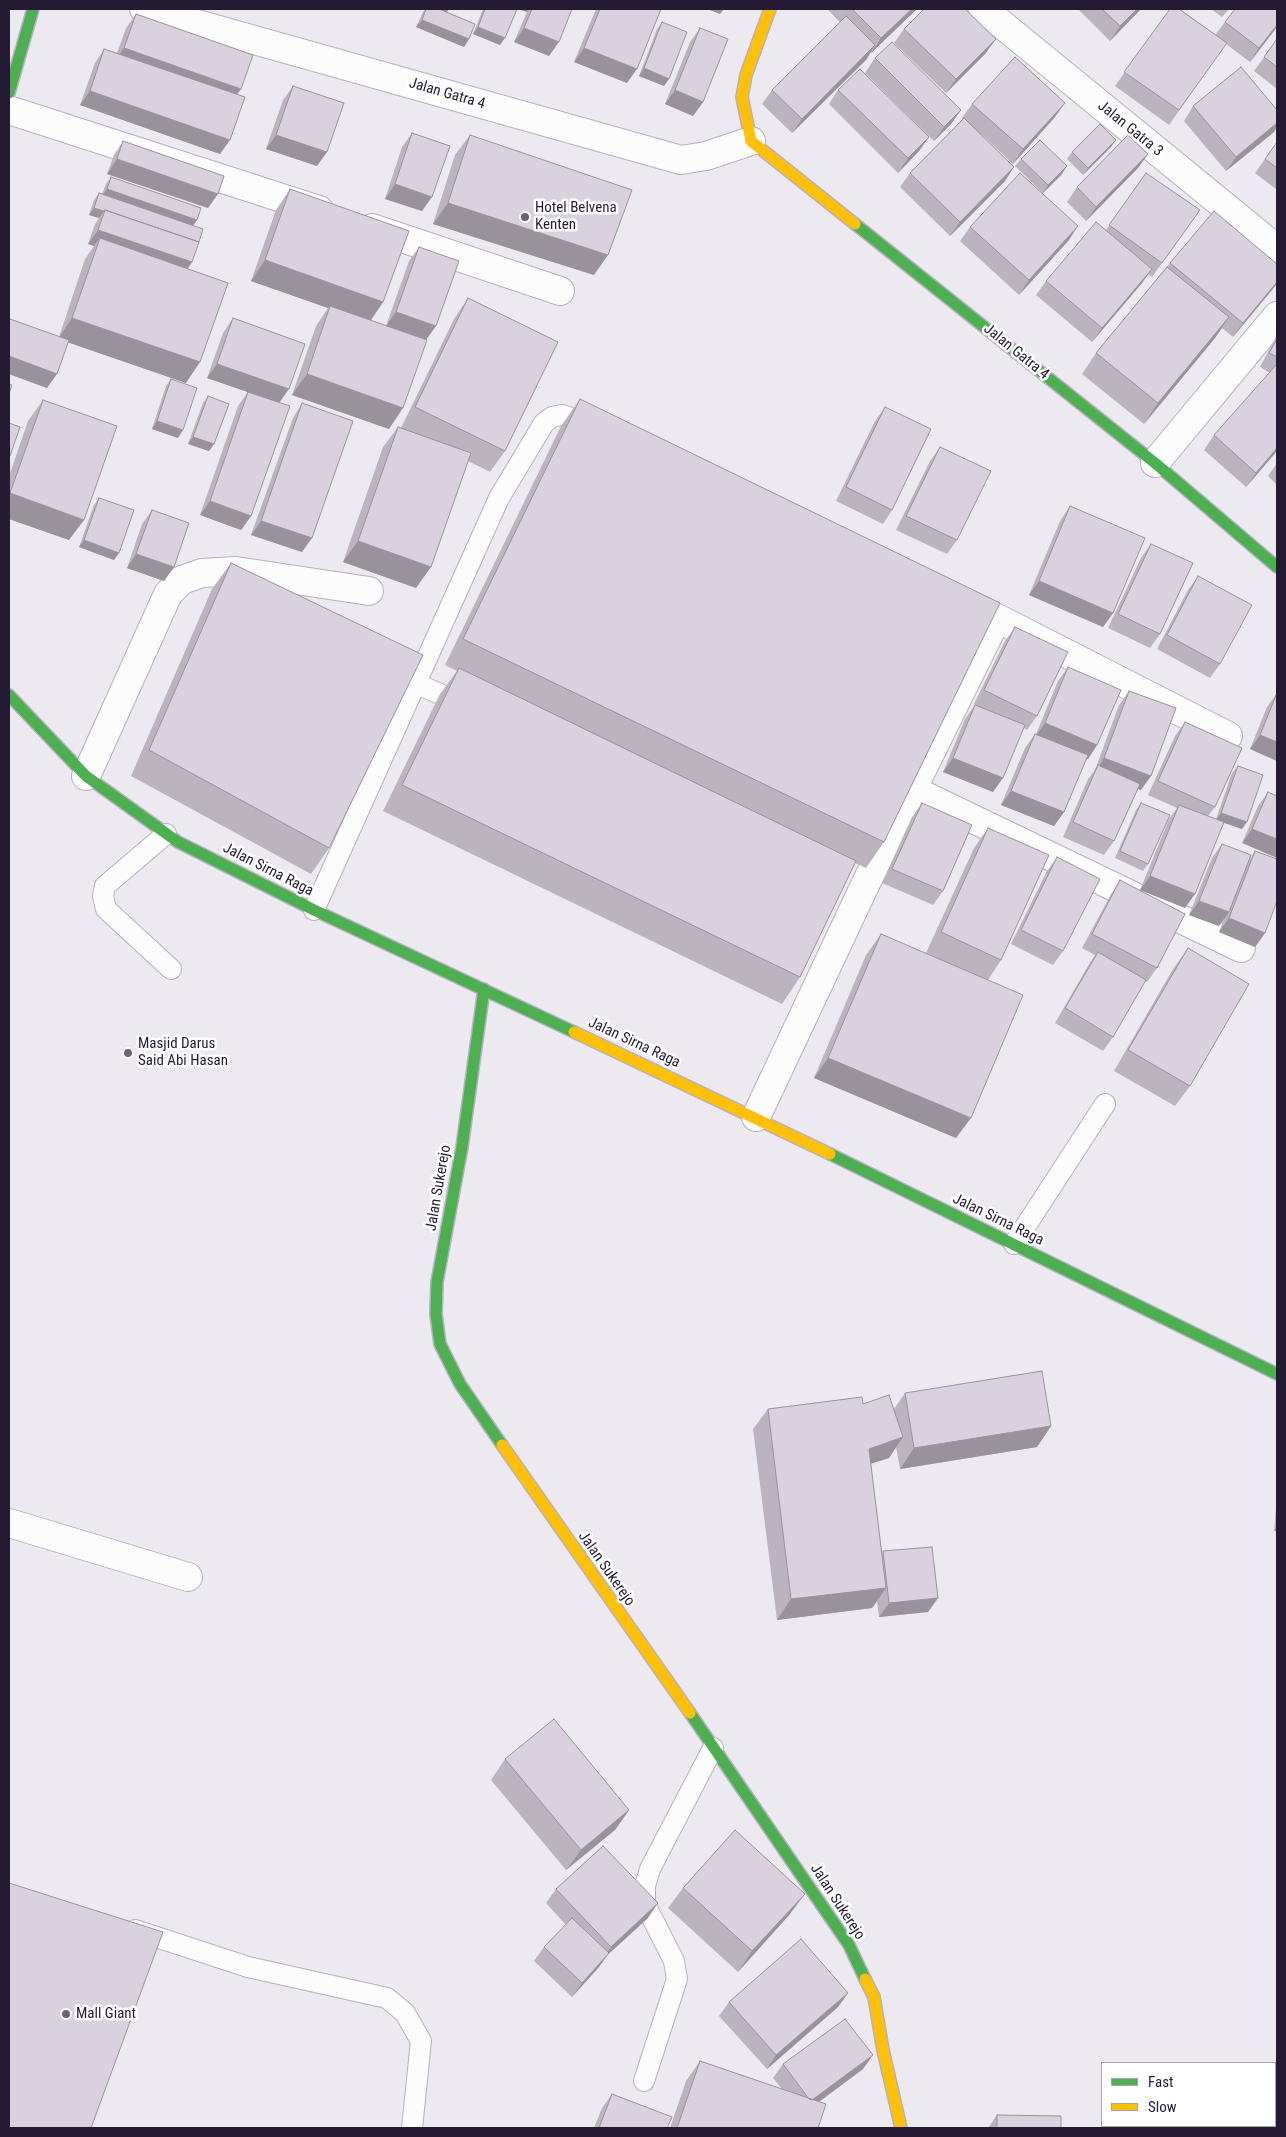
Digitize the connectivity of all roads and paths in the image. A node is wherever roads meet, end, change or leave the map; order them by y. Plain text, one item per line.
1 (33, 9) edge
2 (144, 9) edge
3 (770, 9) edge
4 (983, 9) edge
5 (9, 93) edge
6 (9, 110) edge
7 (748, 129) junction
8 (1277, 249) edge
9 (560, 291) dead end
10 (1277, 316) edge
11 (614, 436) edge
12 (1155, 463) junction
13 (1277, 567) edge
14 (368, 591) dead end
15 (418, 684) junction
16 (9, 695) edge
17 (480, 712) edge
18 (1228, 736) dead end
19 (86, 776) junction
20 (913, 790) junction
21 (166, 834) junction
22 (314, 910) junction
23 (1241, 948) dead end
24 (171, 969) dead end
25 (484, 989) junction
26 (1105, 1104) dead end
27 (756, 1117) junction
28 (1014, 1244) junction
29 (1277, 1374) edge
30 (9, 1523) edge
31 (188, 1577) dead end
32 (713, 1748) junction
33 (121, 1927) edge
34 (644, 2081) dead end
35 (412, 2128) edge
36 (901, 2128) edge

1 - 5 street
2 - 7 street, Jalan Gatra 4
3 - 7 street
4 - 8 street, Jalan Gatra 3
6 - 9 street
7 - 12 street, Jalan Gatra 4
10 - 12 street
11 - 15 lane
12 - 13 street, Jalan Gatra 4
14 - 19 street
15 - 17 lane
15 - 22 lane
16 - 19 street, Jalan Sirna Raga
18 - 20 street
19 - 21 street, Jalan Sirna Raga
20 - 23 street
20 - 27 street
21 - 22 street, Jalan Sirna Raga
21 - 24 lane
22 - 25 street, Jalan Sirna Raga
25 - 27 street, Jalan Sirna Raga
25 - 32 street, Jalan Sukerejo
26 - 28 lane
27 - 28 street, Jalan Sirna Raga
28 - 29 street, Jalan Sirna Raga
30 - 31 street
32 - 34 lane
32 - 36 street, Jalan Sukerejo
33 - 35 lane

